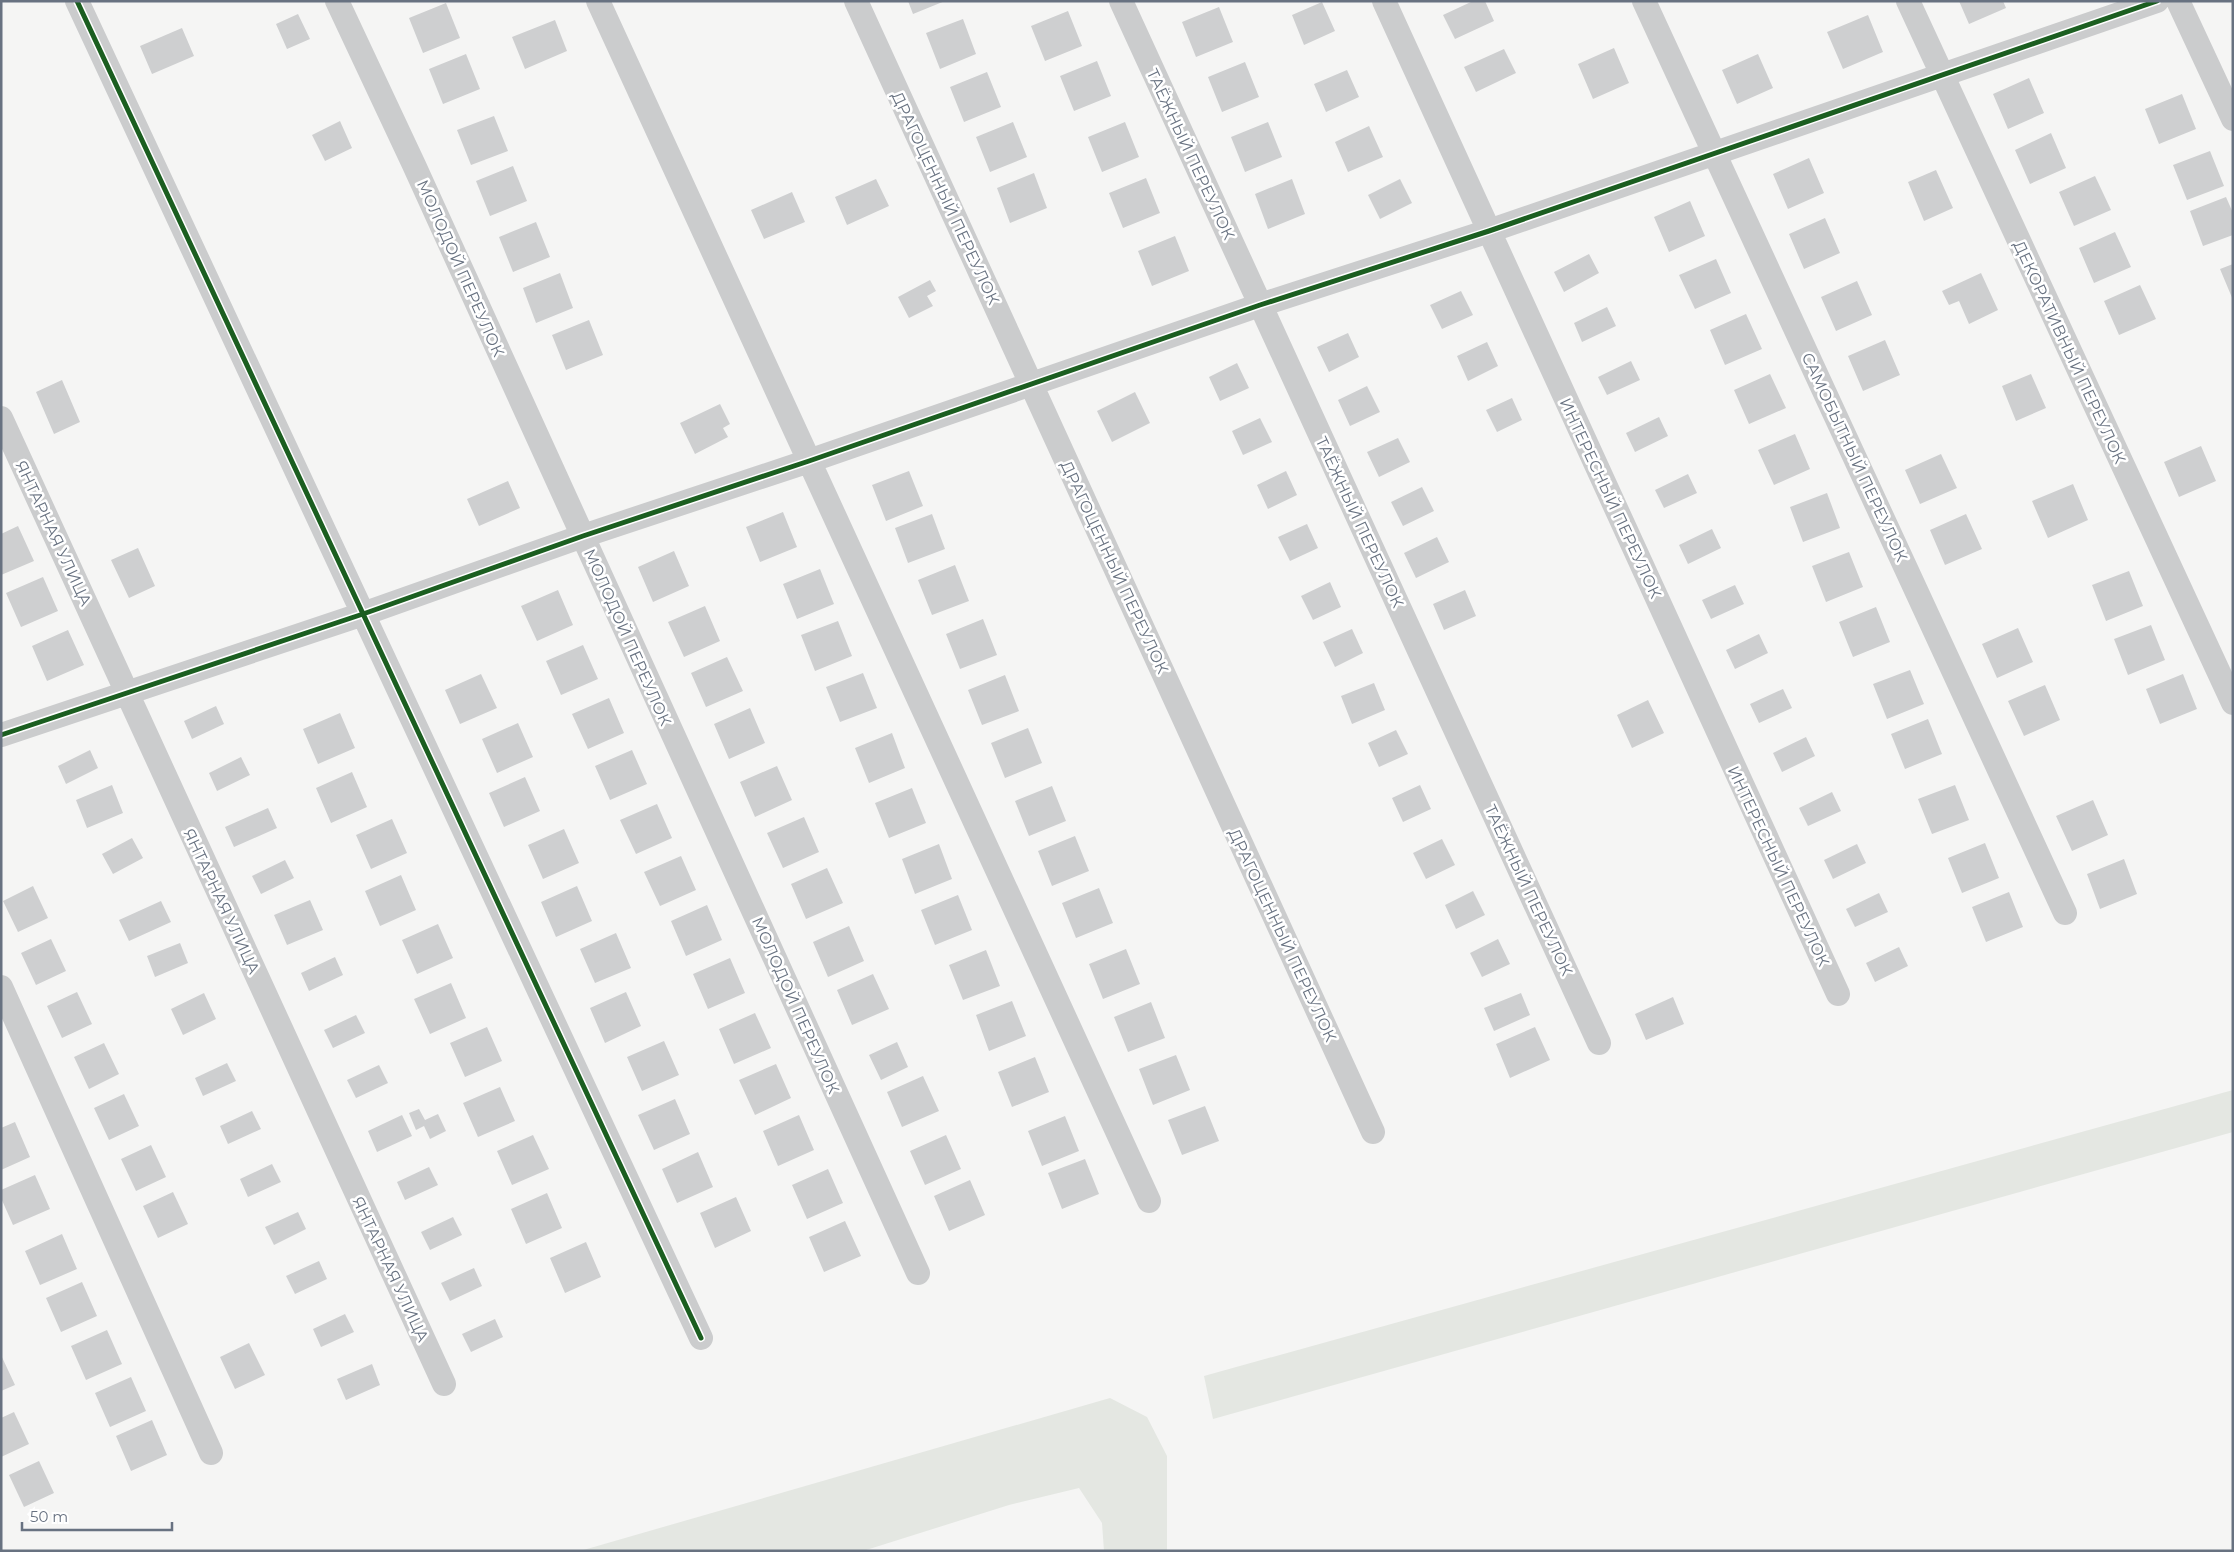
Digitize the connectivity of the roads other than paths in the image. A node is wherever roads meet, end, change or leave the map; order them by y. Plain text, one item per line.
1 (77, 1) edge
2 (337, 1) edge
3 (598, 1) edge
4 (856, 1) edge
5 (1121, 1) edge
6 (1384, 1) edge
7 (1644, 1) edge
8 (1908, 1) edge
9 (2158, 1) edge
10 (2178, 1) edge
11 (1941, 74) junction
12 (2233, 119) edge
13 (1715, 154) junction
14 (1488, 231) junction
15 (1260, 305) junction
16 (1031, 384) junction
17 (1, 418) edge
18 (809, 461) junction
19 (583, 536) junction
20 (363, 614) junction
21 (127, 692) junction
22 (2233, 703) edge
23 (1, 735) edge
24 (2065, 913) dead end
25 (1, 987) edge
26 (1838, 994) dead end
27 (1599, 1042) dead end
28 (1372, 1132) dead end
29 (1149, 1201) dead end
30 (918, 1273) dead end
31 (701, 1338) dead end
32 (444, 1384) dead end
33 (211, 1453) dead end

1 - 20 street
2 - 19 street, МОЛОДОЙ ПЕРЕУЛОК
3 - 18 street
4 - 16 street, ДРАГОЦЕННЫЙ ПЕРЕУЛОК
5 - 15 street, ТАЁЖНЫЙ ПЕРЕУЛОК
6 - 14 street, ИНТЕРЕСНЫЙ ПЕРЕУЛОК
7 - 13 street, САМОБЫТНЫЙ ПЕРЕУЛОК
8 - 11 street, ДЕКОРАТИВНЫЙ ПЕРЕУЛОК
9 - 11 street
10 - 12 street
11 - 13 street
11 - 22 street, ДЕКОРАТИВНЫЙ ПЕРЕУЛОК
13 - 14 street
13 - 24 street, САМОБЫТНЫЙ ПЕРЕУЛОК
14 - 15 street
14 - 26 street, ИНТЕРЕСНЫЙ ПЕРЕУЛОК
15 - 16 street
15 - 27 street, ТАЁЖНЫЙ ПЕРЕУЛОК
16 - 18 street
16 - 28 street, ДРАГОЦЕННЫЙ ПЕРЕУЛОК
17 - 21 street, ЯНТАРНАЯ УЛИЦА
18 - 19 street
18 - 29 street
19 - 20 street
19 - 30 street, МОЛОДОЙ ПЕРЕУЛОК
20 - 21 street
20 - 31 street
21 - 23 street
21 - 32 street, ЯНТАРНАЯ УЛИЦА
25 - 33 street

